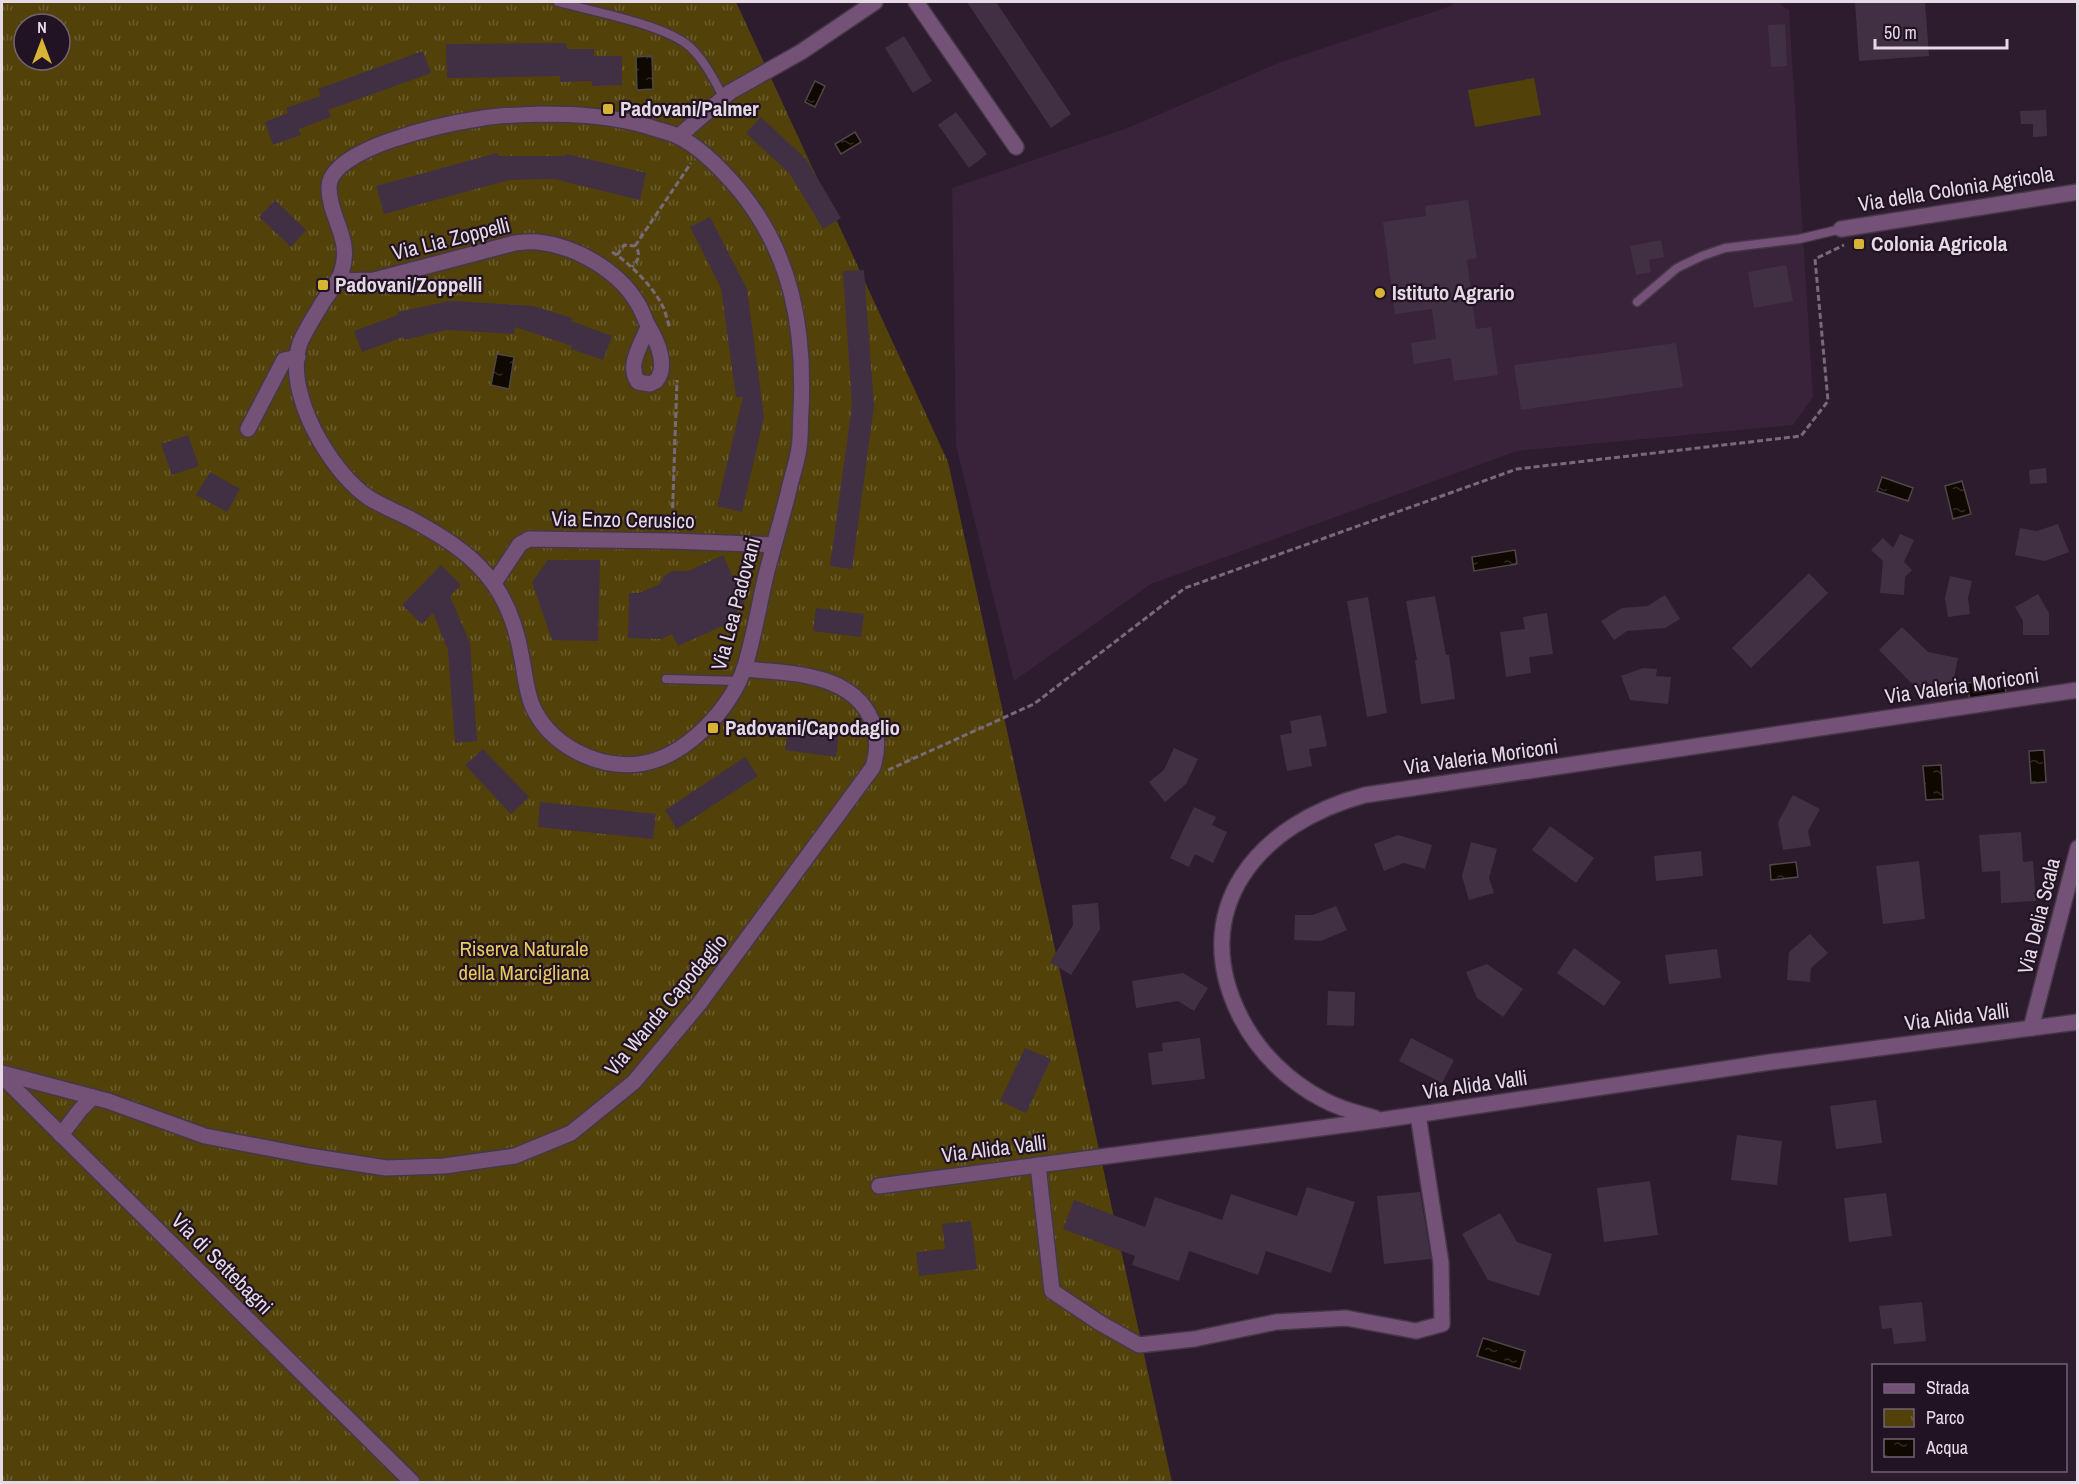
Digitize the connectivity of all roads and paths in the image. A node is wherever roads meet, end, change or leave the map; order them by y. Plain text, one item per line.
1 (558, 2) edge
2 (875, 2) edge
3 (916, 2) edge
4 (724, 98) junction
5 (679, 136) junction
6 (1016, 147) dead end
7 (699, 152) junction
8 (2078, 192) edge
9 (1841, 229) joint
10 (1847, 244) dead end
11 (635, 246) junction
12 (609, 250) dead end
13 (617, 255) junction
14 (632, 267) junction
15 (337, 281) junction
16 (1637, 302) dead end
17 (648, 327) dead end
18 (670, 330) dead end
19 (298, 357) junction
20 (677, 376) dead end
21 (248, 429) dead end
22 (672, 541) junction
23 (774, 545) junction
24 (494, 583) junction
25 (741, 675) junction
26 (666, 679) dead end
27 (2078, 690) edge
28 (862, 782) junction
29 (2078, 848) edge
30 (2078, 1022) edge
31 (2031, 1028) junction
32 (2, 1075) edge
33 (93, 1096) junction
34 (1418, 1114) junction
35 (1381, 1120) junction
36 (61, 1135) junction
37 (1038, 1165) junction
38 (879, 1186) dead end
39 (412, 1482) edge

1 - 4 lane
2 - 4 street
3 - 6 street
4 - 5 street
5 - 7 street, Via Lea Padovani
5 - 15 street, Via Lea Padovani
7 - 11 path
7 - 23 street, Via Lea Padovani
8 - 9 street, Via della Colonia Agricola
9 - 16 lane
10 - 28 path
11 - 13 path
11 - 14 path
12 - 13 path
13 - 14 path
14 - 18 path
15 - 17 street, Via Lia Zoppelli
15 - 19 street, Via Lea Padovani
19 - 21 street
19 - 24 street, Via Lea Padovani
20 - 22 path
22 - 23 street, Via Enzo Cerusico
22 - 24 street, Via Enzo Cerusico
23 - 25 street, Via Lea Padovani
24 - 25 street, Via Lea Padovani
25 - 26 lane
25 - 28 street, Via Wanda Capodaglio
27 - 35 street, Via Valeria Moriconi
28 - 33 street, Via Wanda Capodaglio
29 - 31 street, Via Delia Scala
30 - 31 street, Via Alida Valli
31 - 34 street, Via Alida Valli
32 - 33 street, Via Wanda Capodaglio
32 - 36 street, Via di Settebagni
33 - 36 street
34 - 35 street, Via Alida Valli
34 - 37 street
35 - 37 street, Via Alida Valli
36 - 39 street, Via di Settebagni
37 - 38 street, Via Alida Valli

